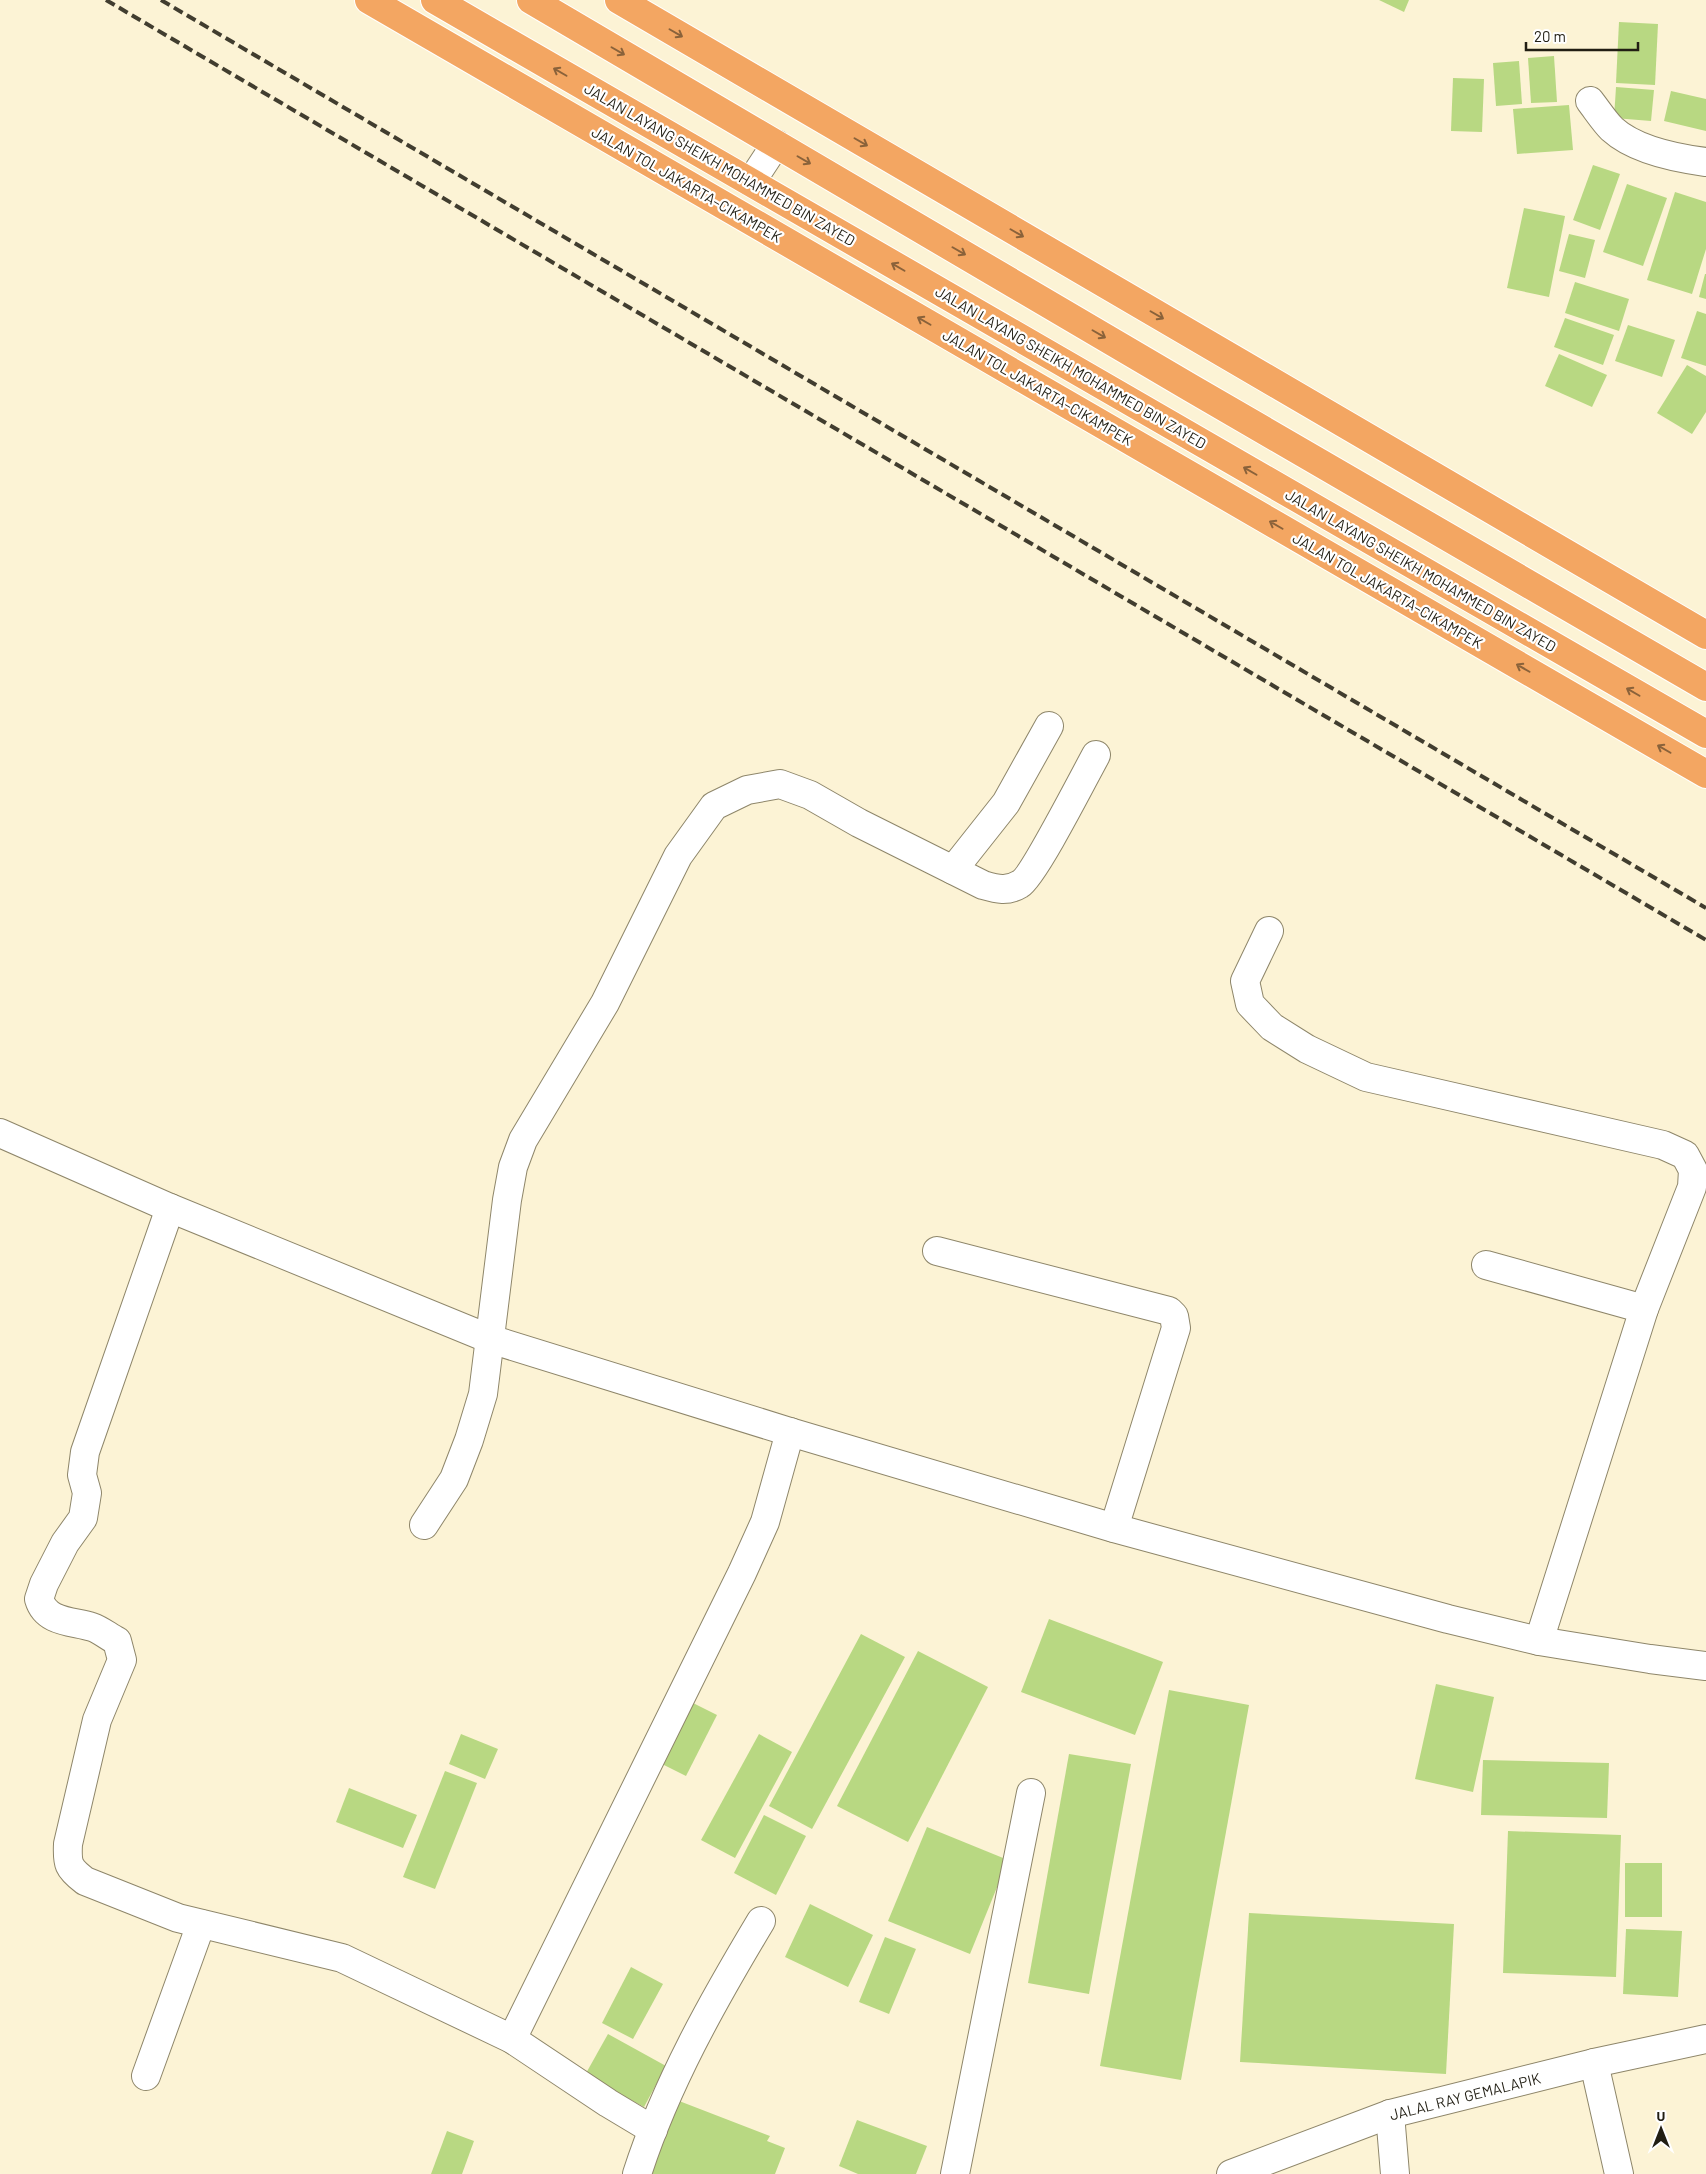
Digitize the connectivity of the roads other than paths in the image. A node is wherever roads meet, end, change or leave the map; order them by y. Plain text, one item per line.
1 (369, 0) edge
2 (436, 0) edge
3 (531, 0) edge
4 (619, 0) edge
5 (1590, 101) dead end
6 (776, 144) junction
7 (1706, 162) edge
8 (751, 182) junction
9 (1706, 635) edge
10 (1706, 687) edge
11 (1050, 726) dead end
12 (1706, 734) edge
13 (1096, 755) dead end
14 (1706, 774) edge
15 (953, 870) junction
16 (1269, 931) dead end
17 (0, 1133) edge
18 (170, 1208) junction
19 (936, 1252) dead end
20 (1486, 1264) dead end
21 (1644, 1310) junction
22 (490, 1339) junction
23 (790, 1432) junction
24 (424, 1525) dead end
25 (1114, 1528) junction
26 (1539, 1641) junction
27 (1706, 1666) edge
28 (1031, 1793) dead end
29 (761, 1921) dead end
30 (201, 1924) junction
31 (512, 2039) junction
32 (1706, 2039) edge
33 (1594, 2064) junction
34 (146, 2076) dead end
35 (1390, 2114) junction
36 (653, 2130) junction
37 (637, 2174) edge
38 (955, 2174) edge
39 (1231, 2174) edge
40 (1394, 2174) edge
41 (1619, 2174) edge

14 -> 1 highway, JALAN TOL JAKARTA–CIKAMPEK
8 -> 2 highway, JALAN LAYANG SHEIKH MOHAMMED BIN ZAYED
3 -> 6 highway
4 -> 9 highway
5 - 7 street
6 - 8 street
6 -> 10 highway
12 -> 8 highway, JALAN LAYANG SHEIKH MOHAMMED BIN ZAYED
11 - 15 street
13 - 15 street
15 - 22 street
16 - 21 street
17 - 18 street
18 - 22 street
18 - 30 street
19 - 25 street
20 - 21 street
21 - 26 street
22 - 23 street
22 - 24 street
23 - 25 street
23 - 31 street
25 - 26 street
26 - 27 street
28 - 38 street
29 - 36 street
30 - 31 street
30 - 34 street
31 - 36 street
32 - 33 street, JALAL RAY GEMALAPIK
33 - 35 street, JALAL RAY GEMALAPIK
33 - 41 street
35 - 39 street, JALAL RAY GEMALAPIK
35 - 40 street
36 - 37 street

